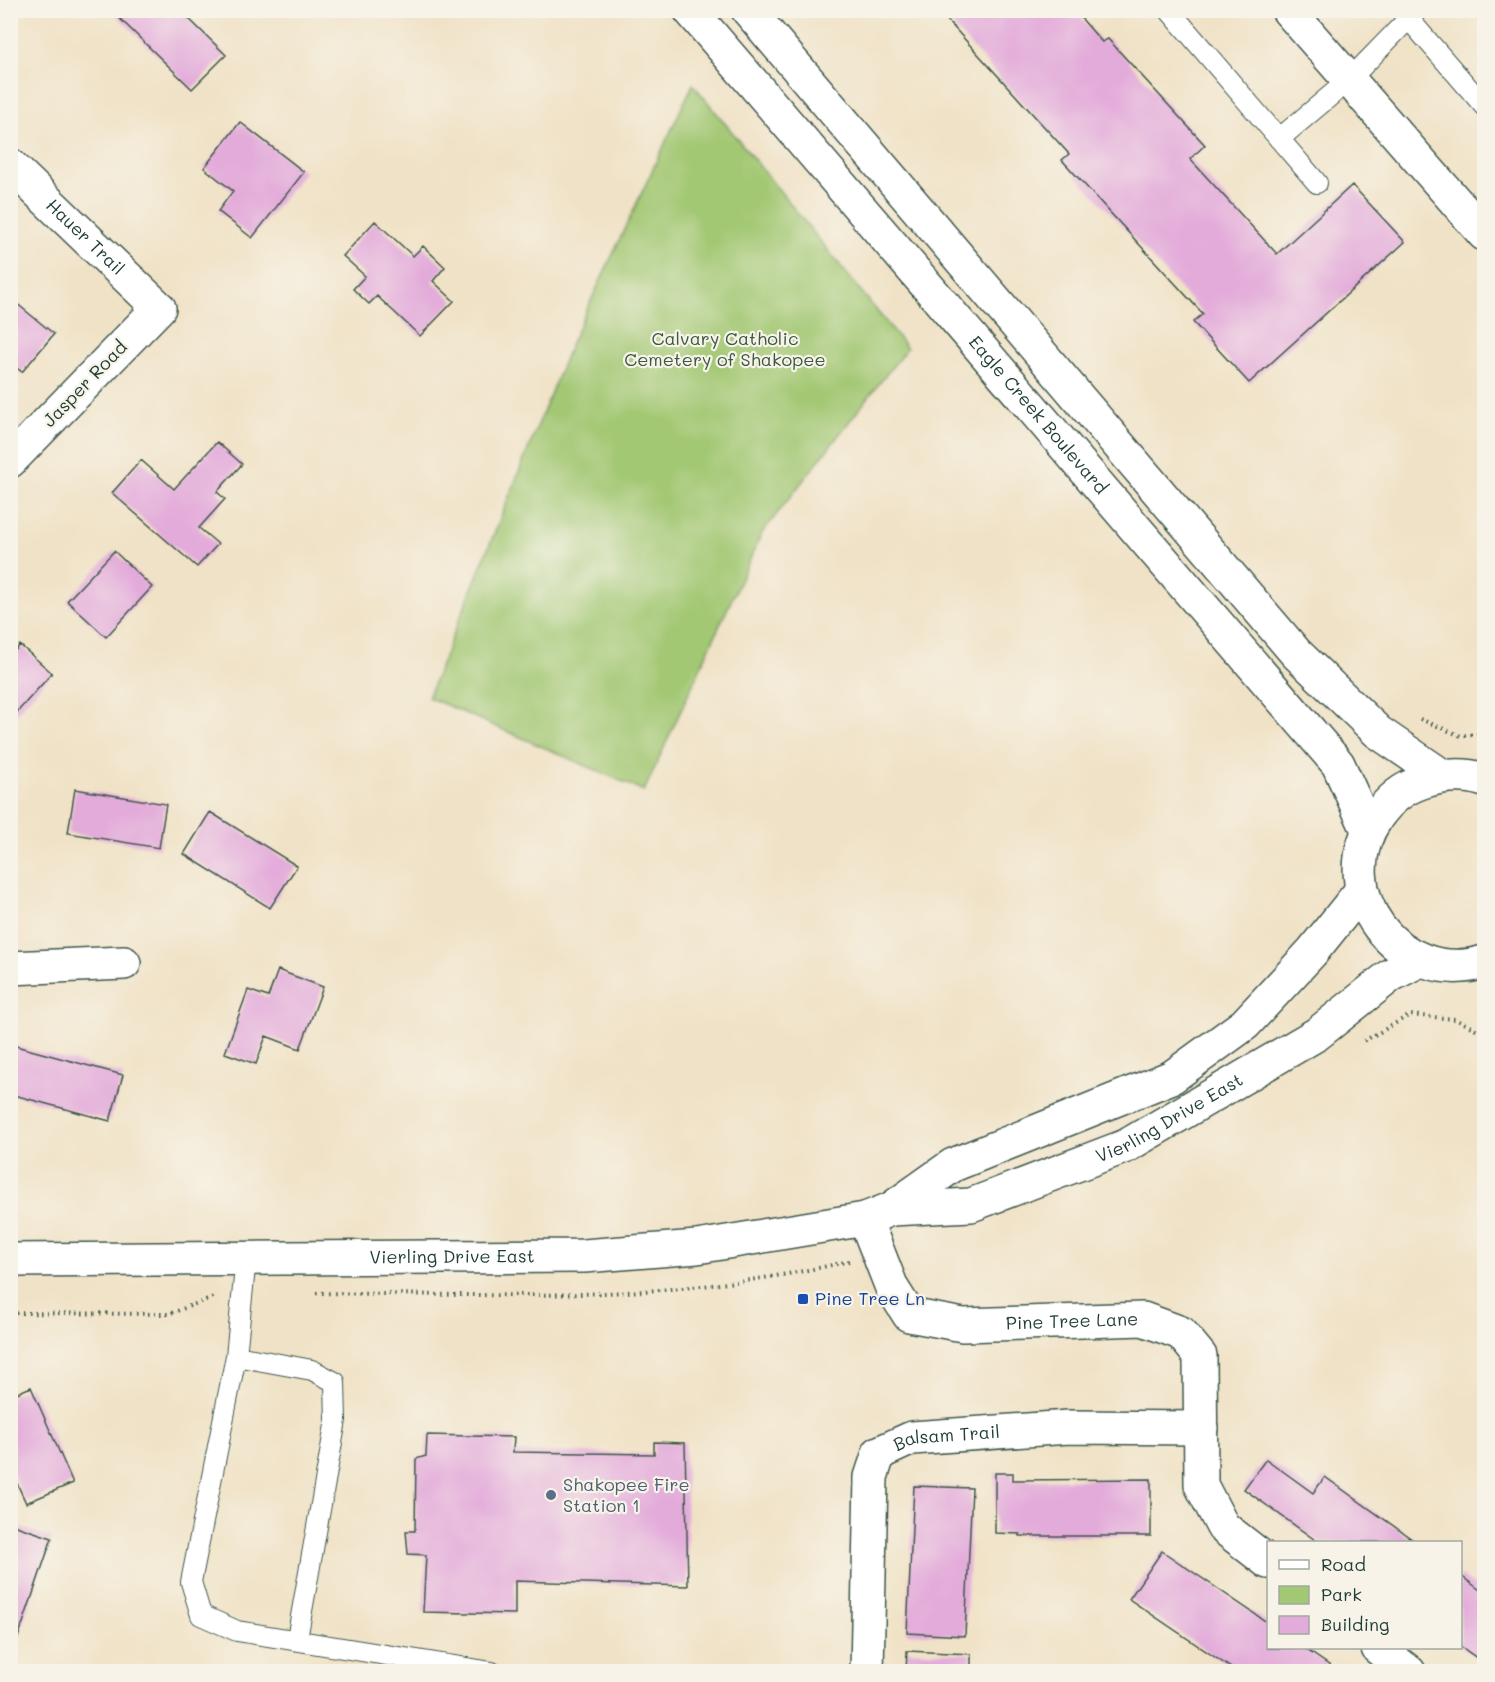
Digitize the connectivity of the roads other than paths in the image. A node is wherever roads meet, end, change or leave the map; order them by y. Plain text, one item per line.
1 (690, 10) edge
2 (748, 10) edge
3 (1169, 10) edge
4 (1288, 10) edge
5 (1409, 13) edge
6 (1349, 80) junction
7 (1485, 106) edge
8 (1279, 139) junction
9 (10, 165) edge
10 (1317, 183) dead end
11 (1485, 234) edge
12 (159, 308) joint
13 (10, 461) edge
14 (1441, 776) junction
15 (1485, 780) edge
16 (1368, 830) junction
17 (1361, 891) junction
18 (1485, 962) edge
19 (124, 963) dead end
20 (1435, 963) junction
21 (10, 968) edge
22 (1485, 989) edge
23 (878, 1214) junction
24 (246, 1258) junction
25 (10, 1260) edge
26 (236, 1356) junction
27 (1202, 1428) junction
28 (1267, 1560) edge
29 (297, 1639) junction
30 (1381, 1649) edge
31 (492, 1671) edge
32 (867, 1671) edge
33 (1409, 1671) edge

1 - 16 street, Eagle Creek Boulevard
2 - 14 street
3 - 8 lane
4 - 6 street
5 - 6 lane
5 - 7 lane
6 - 8 lane
6 - 11 street
8 - 10 lane
9 - 12 street, Hauer Trail
12 - 13 street, Jasper Road
14 - 15 street
14 - 16 street
16 - 17 street
17 - 20 street
17 - 23 street, Vierling Drive East
18 - 20 street, Vierling Drive East
19 - 21 street
20 - 22 street
20 - 23 street, Vierling Drive East
23 - 24 street, Vierling Drive East
23 - 27 street, Pine Tree Lane
24 - 25 street, Vierling Drive East
24 - 26 lane
26 - 29 lane
26 - 29 lane
27 - 28 street, Pine Tree Lane
27 - 32 street, Balsam Trail
29 - 31 lane
30 - 33 street

